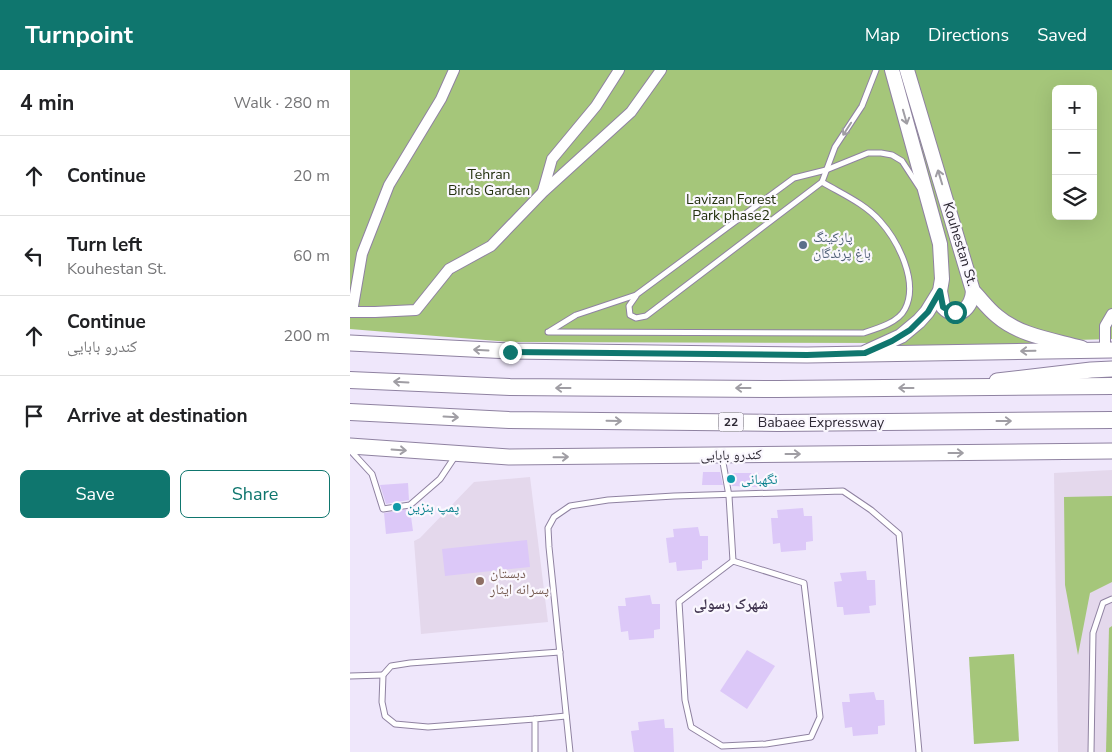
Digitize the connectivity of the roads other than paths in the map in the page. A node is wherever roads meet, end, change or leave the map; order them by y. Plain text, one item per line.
1 (454, 70) edge
2 (620, 70) edge
3 (661, 70) edge
4 (876, 70) edge
5 (892, 70) edge
6 (907, 70) edge
7 (826, 170) junction
8 (822, 182) junction
9 (543, 192) junction
10 (931, 210) junction
11 (940, 291) junction
12 (972, 291) junction
13 (636, 296) junction
14 (351, 312) edge
15 (1112, 314) edge
16 (350, 343) edge
17 (1089, 350) junction
18 (1108, 350) edge
19 (865, 353) junction
20 (1112, 369) edge
21 (350, 380) edge
22 (1112, 386) edge
23 (944, 387) junction
24 (350, 412) edge
25 (1112, 420) edge
26 (350, 446) edge
27 (350, 450) edge
28 (1112, 451) edge
29 (456, 454) junction
30 (722, 455) junction
31 (728, 496) junction
32 (733, 560) junction
33 (1112, 599) edge
34 (560, 652) junction
35 (383, 675) junction
36 (350, 676) edge
37 (566, 716) junction
38 (535, 719) junction
39 (535, 752) edge
40 (570, 752) edge
41 (919, 752) edge
42 (1091, 752) edge

1 - 14 street
2 - 9 street
3 - 9 street
4 -> 7 lane
5 -> 10 main road, Kouhestan St.
12 -> 6 main road, Kouhestan St.
7 - 8 lane
7 - 10 lane
7 - 13 lane
8 - 13 lane
8 - 13 lane
9 - 14 street
10 - 11 main road, Kouhestan St.
11 - 12 main road
11 - 19 main road, Kouhestan St.
12 - 17 main road, Kouhestan St.
15 - 18 street
19 -> 16 main road
17 - 18 main road
17 -> 19 main road
20 - 23 main road
23 -> 21 highway
22 - 23 highway
24 -> 25 highway, Babaee Expressway / 22
26 -> 29 main road, کندرو بابایی
27 - 29 lane
30 -> 28 main road, کندرو بابایی
29 -> 30 main road, کندرو بابایی
30 - 31 lane
31 - 32 lane
31 - 34 lane
31 - 41 lane
32 - 32 lane
33 - 42 lane
34 - 35 lane
34 - 37 lane
35 - 36 lane
35 - 38 lane
37 - 38 lane
37 - 40 lane
38 - 39 lane

